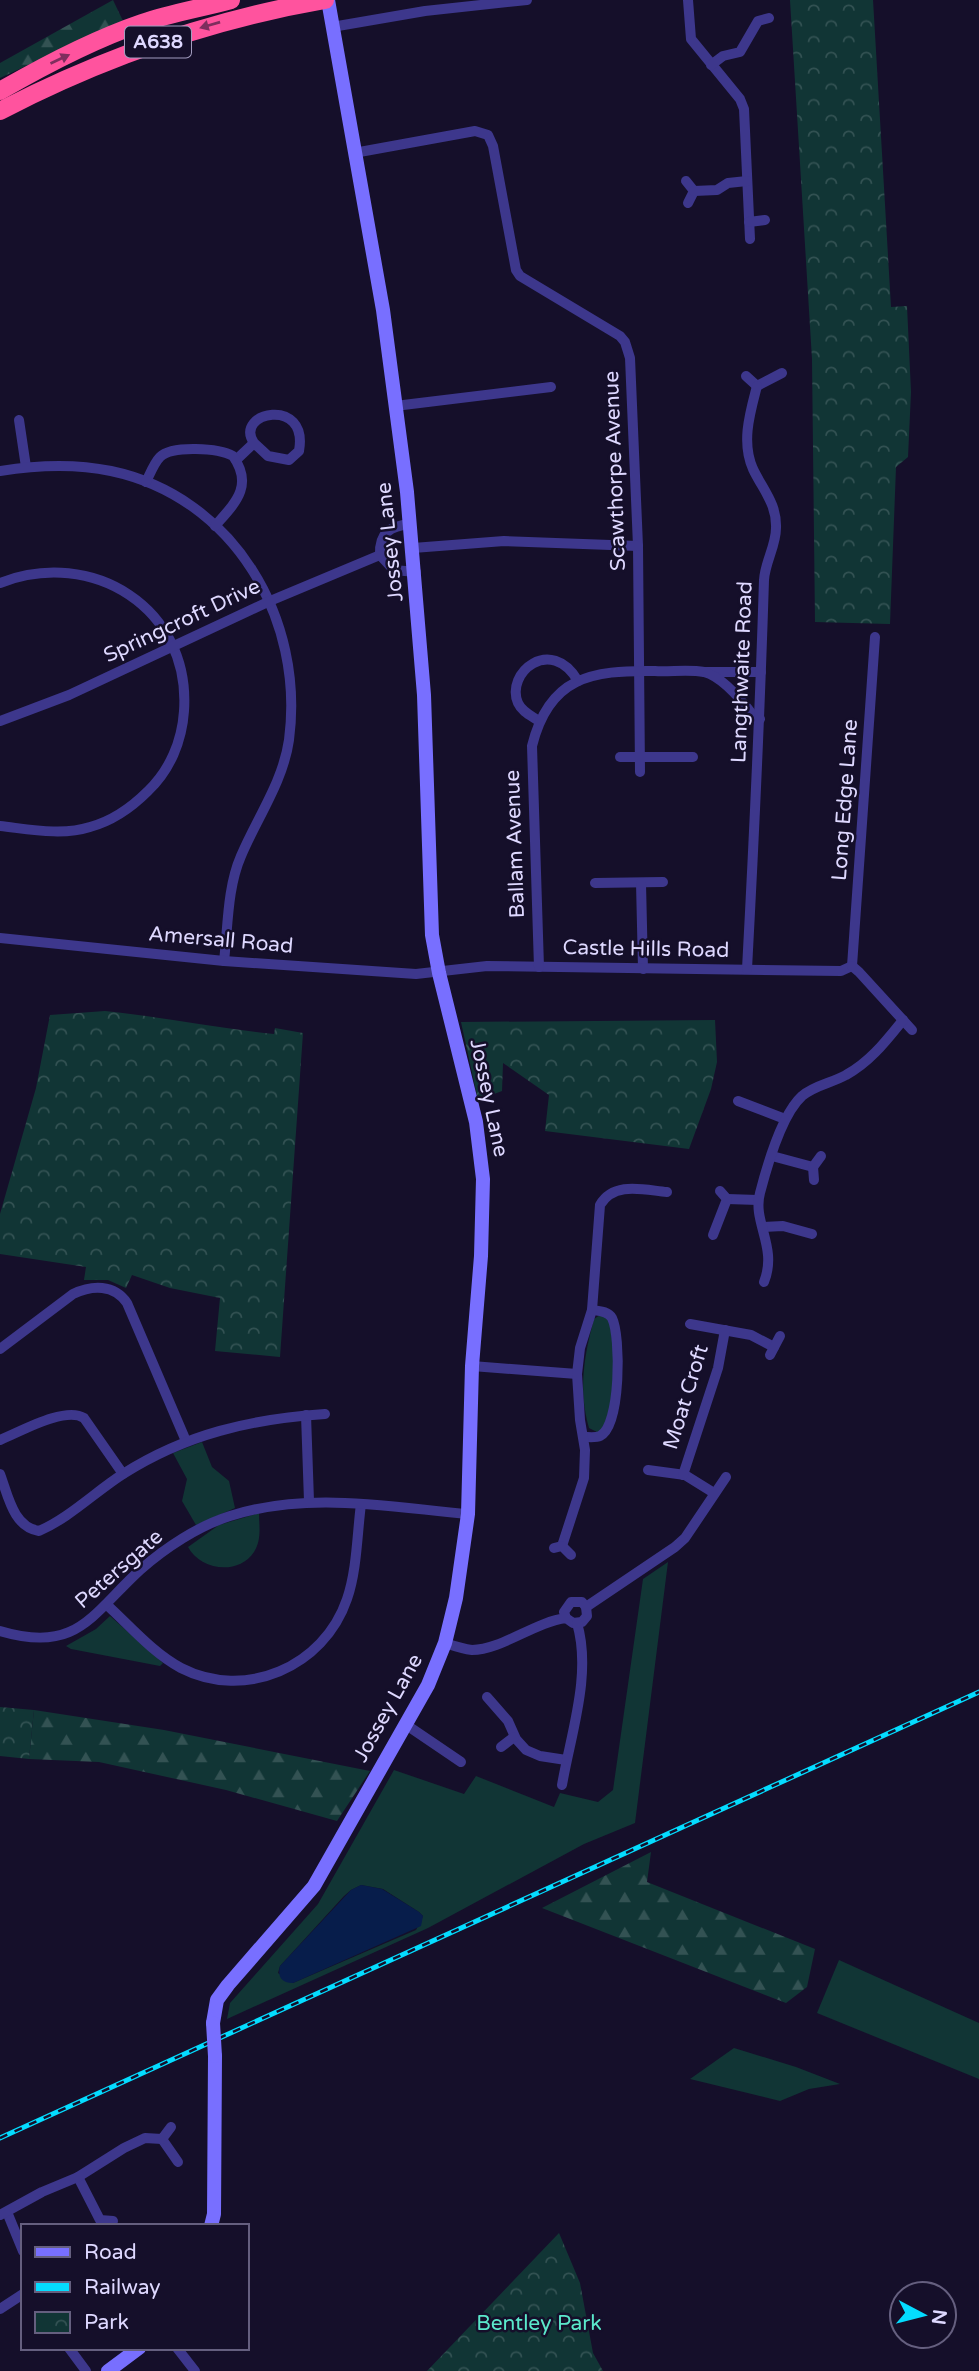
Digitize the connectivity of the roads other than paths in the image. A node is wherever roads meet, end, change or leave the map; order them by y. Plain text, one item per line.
1 (231, 0) edge
2 (264, 0) edge
3 (326, 0) edge
4 (527, 0) edge
5 (688, 0) edge
6 (188, 12) junction
7 (769, 18) dead end
8 (332, 27) junction
9 (740, 52) junction
10 (750, 61) dead end
11 (711, 65) junction
12 (0, 91) edge
13 (0, 111) edge
14 (354, 153) junction
15 (686, 181) dead end
16 (747, 181) junction
17 (694, 191) junction
18 (688, 203) dead end
19 (765, 220) dead end
20 (749, 222) junction
21 (750, 239) dead end
22 (782, 373) dead end
23 (746, 376) dead end
24 (757, 386) junction
25 (551, 387) dead end
26 (395, 406) junction
27 (19, 420) dead end
28 (254, 443) junction
29 (236, 460) junction
30 (26, 467) junction
31 (0, 471) edge
32 (146, 482) junction
33 (410, 524) junction
34 (215, 526) junction
35 (638, 546) junction
36 (413, 548) junction
37 (380, 555) junction
38 (416, 572) junction
39 (0, 583) edge
40 (270, 601) junction
41 (875, 636) dead end
42 (173, 647) junction
43 (638, 671) junction
44 (705, 672) junction
45 (761, 672) junction
46 (578, 681) junction
47 (760, 719) junction
48 (0, 721) edge
49 (539, 721) junction
50 (620, 757) dead end
51 (639, 757) junction
52 (693, 757) dead end
53 (640, 772) dead end
54 (0, 826) edge
55 (663, 882) dead end
56 (595, 883) dead end
57 (641, 883) junction
58 (0, 939) edge
59 (224, 961) junction
60 (852, 966) junction
61 (539, 967) junction
62 (643, 969) junction
63 (747, 969) junction
64 (439, 973) junction
65 (903, 1020) junction
66 (912, 1030) dead end
67 (738, 1101) dead end
68 (785, 1119) junction
69 (772, 1156) junction
70 (821, 1156) dead end
71 (813, 1167) junction
72 (814, 1180) dead end
73 (667, 1192) dead end
74 (758, 1200) junction
75 (763, 1227) junction
76 (812, 1234) dead end
77 (713, 1235) dead end
78 (764, 1282) dead end
79 (592, 1310) junction
80 (690, 1324) dead end
81 (725, 1330) junction
82 (780, 1336) dead end
83 (0, 1349) edge
84 (472, 1366) junction
85 (577, 1374) junction
86 (325, 1414) dead end
87 (306, 1415) junction
88 (583, 1437) junction
89 (0, 1440) edge
90 (186, 1441) junction
91 (648, 1470) dead end
92 (0, 1474) edge
93 (123, 1474) junction
94 (683, 1475) junction
95 (726, 1477) dead end
96 (714, 1493) junction
97 (309, 1501) junction
98 (361, 1504) junction
99 (468, 1514) junction
100 (571, 1555) dead end
101 (107, 1605) junction
102 (586, 1607) junction
103 (566, 1618) junction
104 (577, 1623) junction
105 (0, 1631) edge
106 (445, 1643) junction
107 (486, 1697) dead end
108 (405, 1724) junction
109 (514, 1737) junction
110 (501, 1747) dead end
111 (566, 1760) junction
112 (461, 1762) dead end
113 (562, 1784) dead end
114 (171, 2127) dead end
115 (162, 2139) junction
116 (178, 2162) dead end
117 (78, 2177) junction
118 (4, 2213) edge
119 (113, 2221) dead end
120 (98, 2223) edge
121 (212, 2224) edge
122 (21, 2247) edge
123 (21, 2295) edge
124 (0, 2309) edge
125 (70, 2350) edge
126 (136, 2350) edge
127 (179, 2350) edge
128 (86, 2371) edge
129 (108, 2371) edge
130 (195, 2371) edge

1 - 6 highway, A638
2 - 6 highway
3 - 8 street, Jossey Lane
3 -> 13 highway, A638
4 - 8 street
5 - 11 street
12 -> 6 highway, A638
7 - 9 street
8 - 14 street, Jossey Lane
9 - 10 street
9 - 11 street
11 - 16 street
14 - 26 street, Jossey Lane
14 - 35 street, Scawthorpe Avenue
15 - 17 street
16 - 17 street
16 - 20 street
17 - 18 street
19 - 20 street
20 - 21 street
22 - 24 street
23 - 24 street
24 - 45 street, Langthwaite Road
25 - 26 street
26 - 33 street, Jossey Lane
27 - 30 street
28 - 28 street
28 - 29 street
29 - 32 street
29 - 34 street
30 - 31 street
30 - 32 street
32 - 34 street
33 - 36 street, Jossey Lane
33 - 37 street
34 - 40 street
35 - 36 street
35 - 43 street, Scawthorpe Avenue
36 - 38 street, Jossey Lane
37 - 38 street
37 - 40 street, Springcroft Drive
38 - 64 street, Jossey Lane
39 - 42 street
40 - 42 street, Springcroft Drive
40 - 59 street
41 - 60 street, Long Edge Lane
42 - 48 street, Springcroft Drive
42 - 54 street
43 - 44 street, Ballam Avenue
43 - 46 street, Ballam Avenue
43 - 51 street, Scawthorpe Avenue
44 - 45 street, Ballam Avenue
44 - 47 street
45 - 47 street, Langthwaite Road
46 - 49 street, Ballam Avenue
46 - 49 street
47 - 63 street, Langthwaite Road
49 - 61 street, Ballam Avenue
50 - 51 street
51 - 52 street
51 - 53 street, Scawthorpe Avenue
55 - 57 street
56 - 57 street
57 - 62 street
58 - 59 street, Amersall Road
59 - 64 street, Amersall Road
60 - 63 street, Castle Hills Road
60 - 65 street
61 - 62 street, Castle Hills Road
61 - 64 street, Castle Hills Road
62 - 63 street, Castle Hills Road
64 - 84 street, Jossey Lane
65 - 66 street
65 - 68 street
67 - 68 street
68 - 69 street
69 - 71 street
69 - 74 street
70 - 71 street
71 - 72 street
73 - 79 street
74 - 75 street
74 - 77 street
75 - 76 street
75 - 78 street
79 - 85 street
79 - 88 street
80 - 81 street
81 - 82 street
81 - 94 street, Moat Croft
83 - 90 street
84 - 85 street
84 - 99 street, Jossey Lane
85 - 88 street
86 - 87 street
87 - 90 street
87 - 97 street
88 - 100 street
89 - 93 street
90 - 93 street
91 - 94 street, Moat Croft
92 - 93 street
94 - 96 street, Moat Croft
95 - 96 street
96 - 102 street
97 - 98 street, Petersgate
97 - 101 street, Petersgate
98 - 99 street, Petersgate
98 - 101 street
99 - 106 street, Jossey Lane
101 - 105 street, Petersgate
102 - 103 street
102 - 104 street
103 - 104 street
103 - 106 street
104 - 111 street
106 - 108 street, Jossey Lane
107 - 109 street
108 - 112 street
108 - 121 street, Jossey Lane, bridge
109 - 110 street
109 - 111 street
111 - 113 street
114 - 115 street
115 - 116 street
115 - 117 street
117 - 118 street
117 - 120 street
118 - 122 street
119 - 120 street
123 - 124 street
125 - 128 street
126 - 129 street
127 - 130 street

